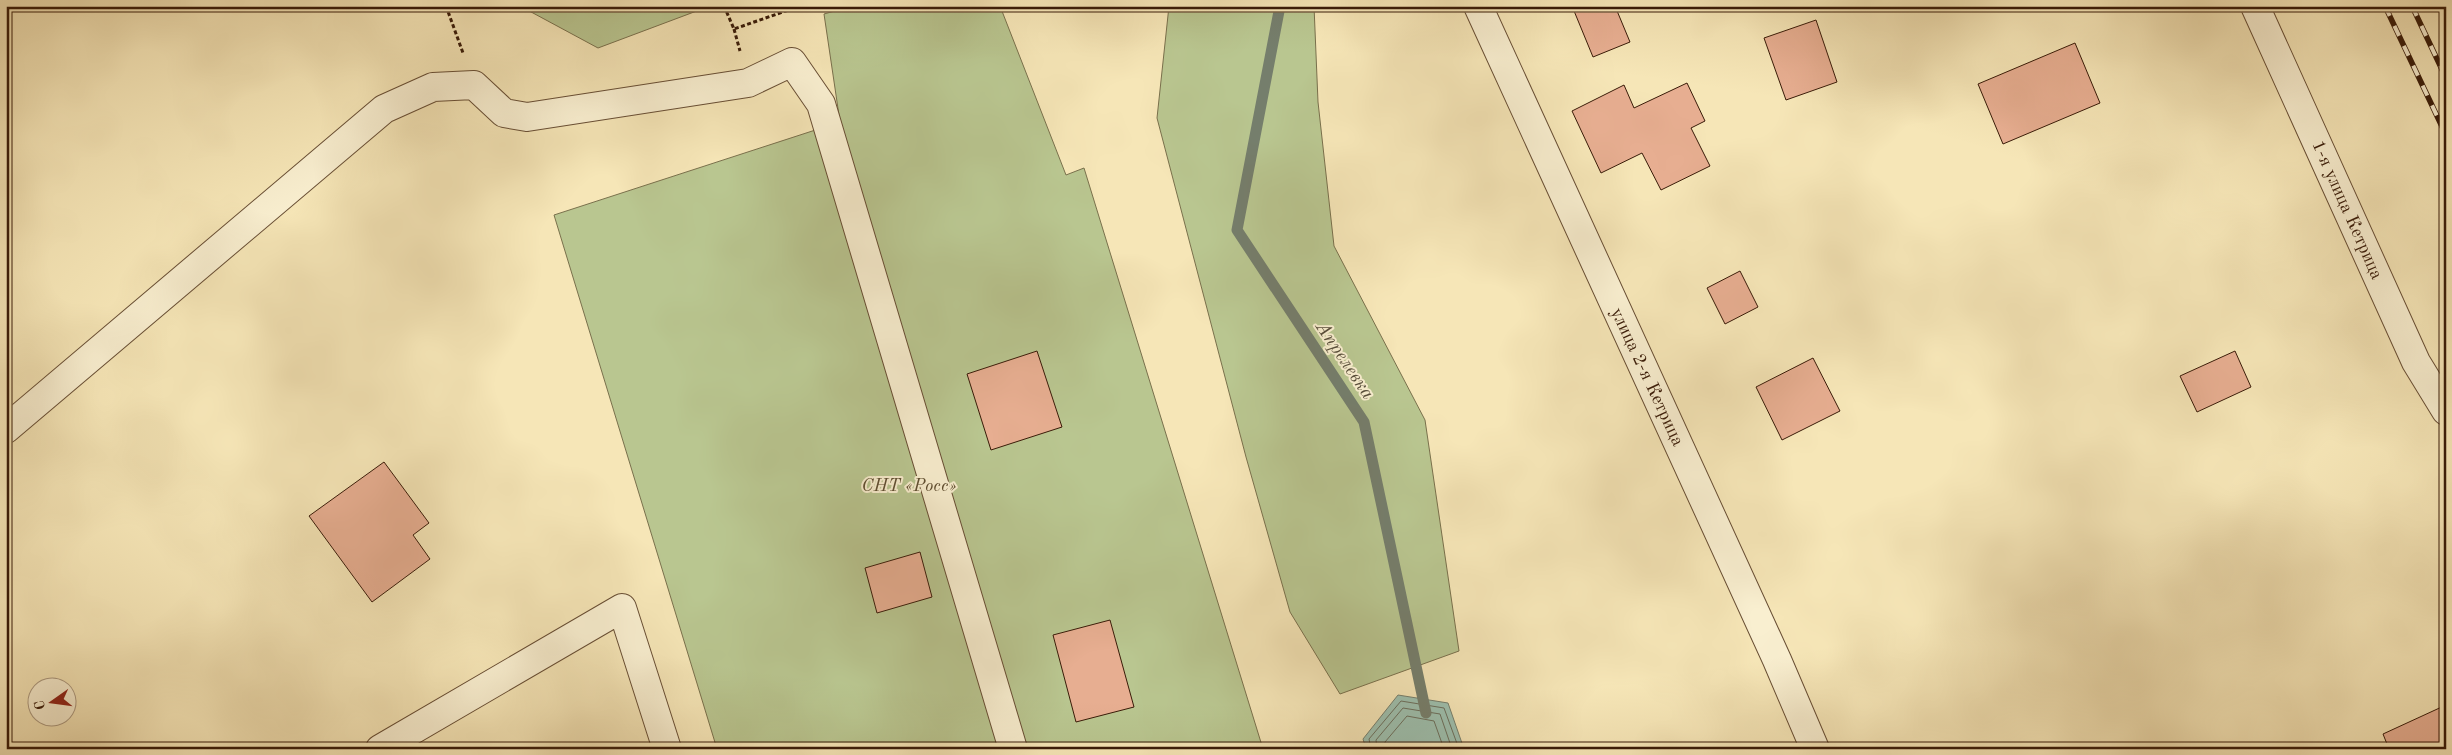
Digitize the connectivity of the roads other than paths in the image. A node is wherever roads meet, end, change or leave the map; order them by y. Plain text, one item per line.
1 (1478, 6) edge
2 (2255, 6) edge
3 (2446, 411) edge
4 (6, 429) edge
5 (380, 749) edge
6 (667, 749) edge
7 (1013, 749) edge
8 (1815, 749) edge

1 - 8 street, улица 2-я Кетрица
2 - 3 street, 1-я улица Кетрица
4 - 7 street
5 - 6 street

